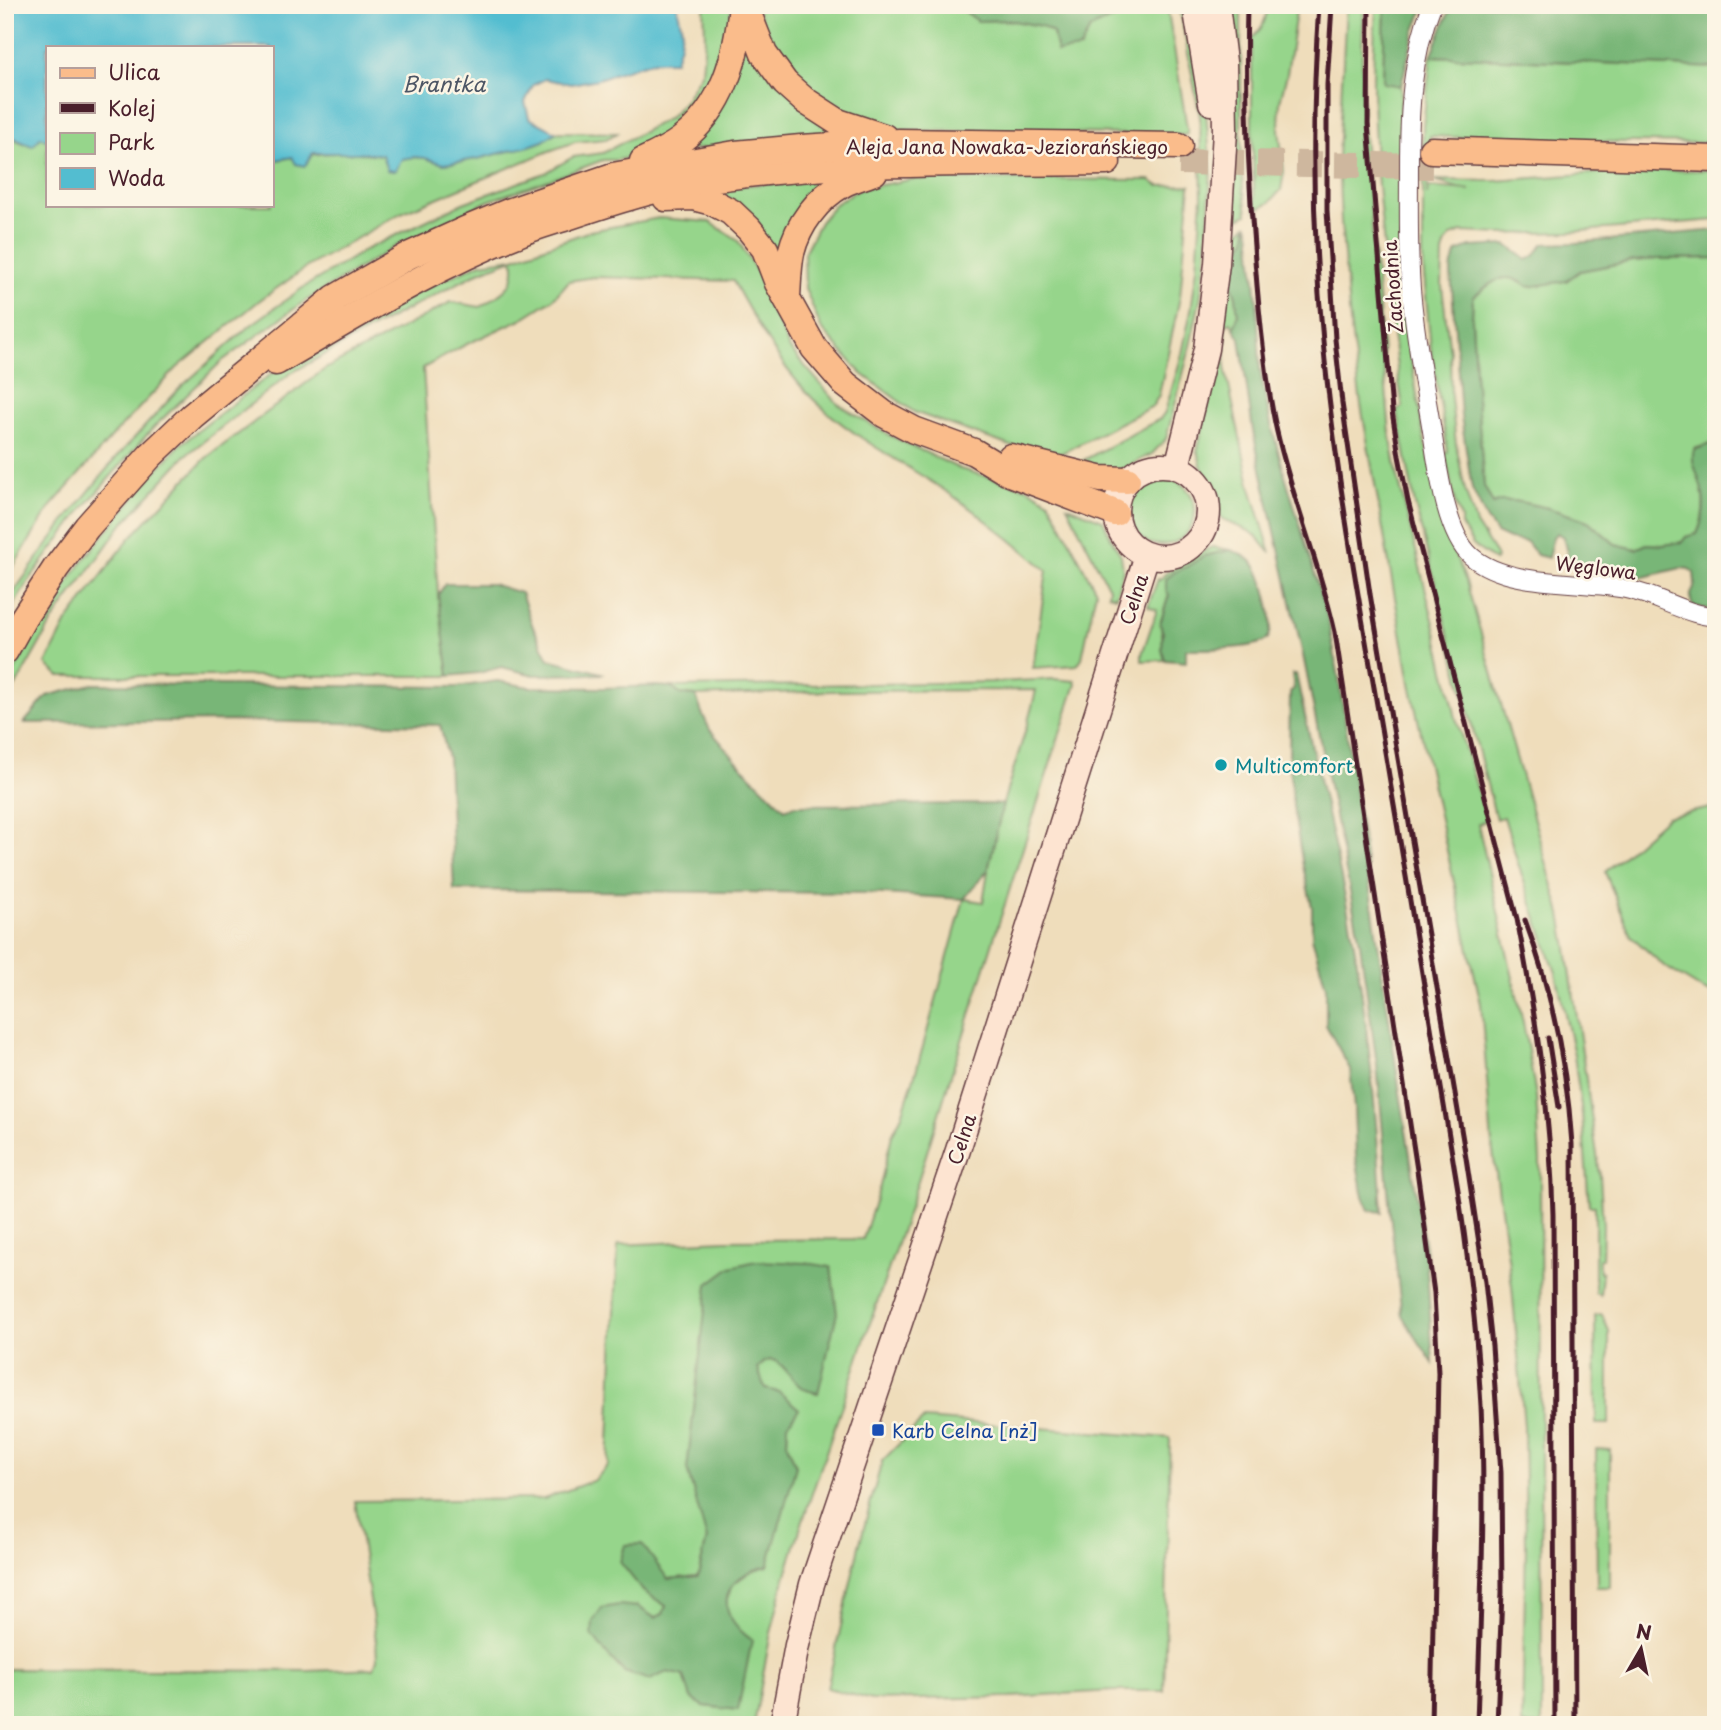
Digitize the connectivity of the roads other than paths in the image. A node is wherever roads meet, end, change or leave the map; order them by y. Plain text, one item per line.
1 (743, 5) edge
2 (1195, 5) edge
3 (1217, 5) edge
4 (1432, 5) edge
5 (899, 153) junction
6 (1179, 154) tunnel mouth
7 (1432, 158) tunnel mouth
8 (1716, 159) edge
9 (614, 189) junction
10 (1221, 201) junction
11 (786, 297) junction
12 (974, 453) junction
13 (1177, 467) junction
14 (1127, 481) junction
15 (1115, 513) junction
16 (1147, 555) junction
17 (1473, 557) joint
18 (1716, 617) edge
19 (5, 651) edge
20 (782, 1725) edge

1 - 5 main road
1 - 9 main road
2 - 10 street
3 - 10 street
4 - 17 street, Zachodnia
5 - 6 main road, Aleja Jana Nowaka-Jeziorańskiego
5 - 9 main road, Aleja Jana Nowaka-Jeziorańskiego
5 - 11 main road
7 - 8 main road
9 - 11 main road
9 - 19 main road, Aleja Jana Nowaka-Jeziorańskiego
10 - 13 street
11 - 12 main road
12 - 14 main road
12 - 15 main road
13 - 14 street
13 - 16 street
14 - 15 street
15 - 16 street
16 - 20 street, Celna
17 - 18 street, Węglowa

